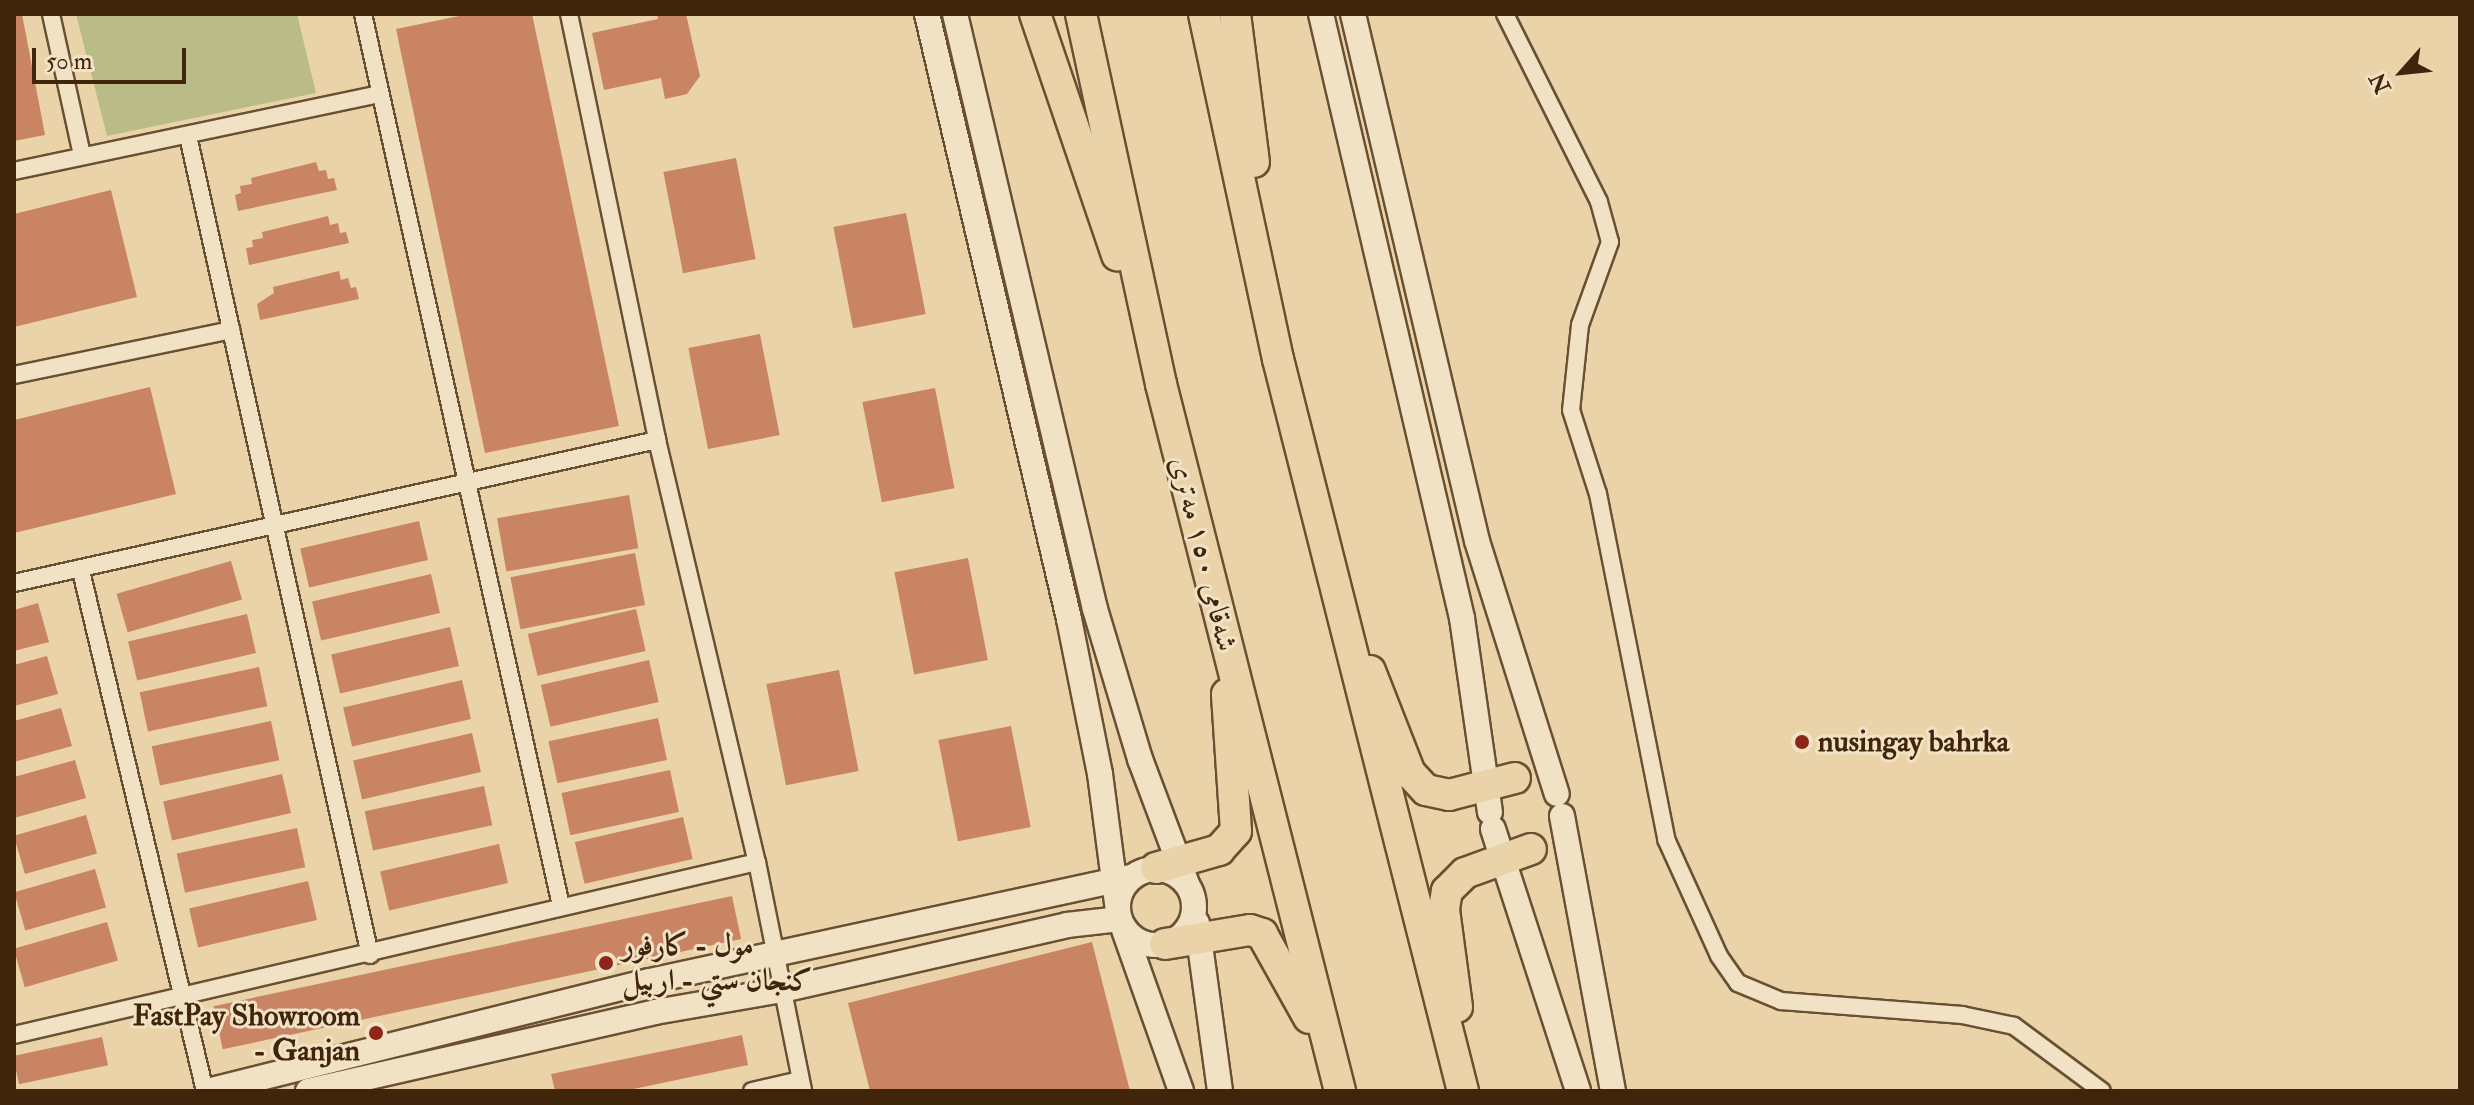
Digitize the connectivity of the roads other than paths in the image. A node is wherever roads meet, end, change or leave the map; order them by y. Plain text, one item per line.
1 (51, 14) edge
2 (363, 14) edge
3 (569, 14) edge
4 (927, 14) edge
5 (955, 14) edge
6 (1035, 14) edge
7 (1081, 14) edge
8 (1204, 14) edge
9 (1235, 14) edge
10 (1321, 14) edge
11 (1353, 14) edge
12 (1505, 14) edge
13 (380, 94) junction
14 (188, 136) junction
15 (82, 155) junction
16 (14, 171) edge
17 (231, 330) junction
18 (1278, 359) junction
19 (14, 375) edge
20 (1161, 384) junction
21 (657, 440) junction
22 (466, 484) junction
23 (277, 528) junction
24 (81, 571) junction
25 (14, 583) edge
26 (1348, 633) junction
27 (1229, 660) junction
28 (1497, 802) junction
29 (1559, 805) junction
30 (1531, 849) junction
31 (1502, 858) junction
32 (757, 862) junction
33 (1165, 872) junction
34 (561, 906) junction
35 (1120, 917) junction
36 (1165, 944) junction
37 (1207, 944) junction
38 (370, 955) junction
39 (775, 956) junction
40 (650, 981) junction
41 (782, 990) junction
42 (180, 998) junction
43 (655, 1012) junction
44 (14, 1035) edge
45 (1337, 1078) edge
46 (1460, 1078) edge
47 (801, 1086) edge
48 (206, 1091) edge
49 (308, 1091) edge
50 (752, 1091) edge
51 (1181, 1091) edge
52 (1220, 1091) edge
53 (1578, 1091) edge
54 (1613, 1091) edge
55 (2102, 1091) edge

1 - 15 street
2 - 13 street
3 - 21 street
4 - 33 street
5 - 33 street
6 - 20 highway
7 - 20 highway, شەقامی ١٥٠ مەتری
8 - 18 highway
9 - 18 highway
10 - 28 street
11 - 29 street
12 - 55 street
13 - 14 street
13 - 22 street
14 - 15 street
14 - 17 street
15 - 16 street
17 - 19 street
17 - 23 street
18 - 26 highway
20 - 27 highway, شەقامی ١٥٠ مەتری
21 - 22 street
21 - 32 street
22 - 23 street
22 - 34 street
23 - 24 street
23 - 38 street
24 - 25 street
24 - 42 street
26 - 28 highway
26 - 46 highway
27 - 33 highway
27 - 45 highway, شەقامی ١٥٠ مەتری
28 - 29 street
28 - 30 street
28 - 31 street
29 - 30 street
29 - 54 street
30 - 31 highway
31 - 46 highway
31 - 53 street
32 - 34 street
32 - 39 street
33 - 35 street
33 - 36 street
33 - 37 street
33 - 39 street
34 - 38 street
35 - 36 street
35 - 41 street
35 - 51 street
36 - 37 highway
37 - 45 highway
37 - 52 street
38 - 42 street
39 - 40 street
39 - 41 street
40 - 43 street
40 - 48 street
41 - 43 street
41 - 47 street
42 - 44 street
42 - 48 street
43 - 49 street
47 - 50 street

